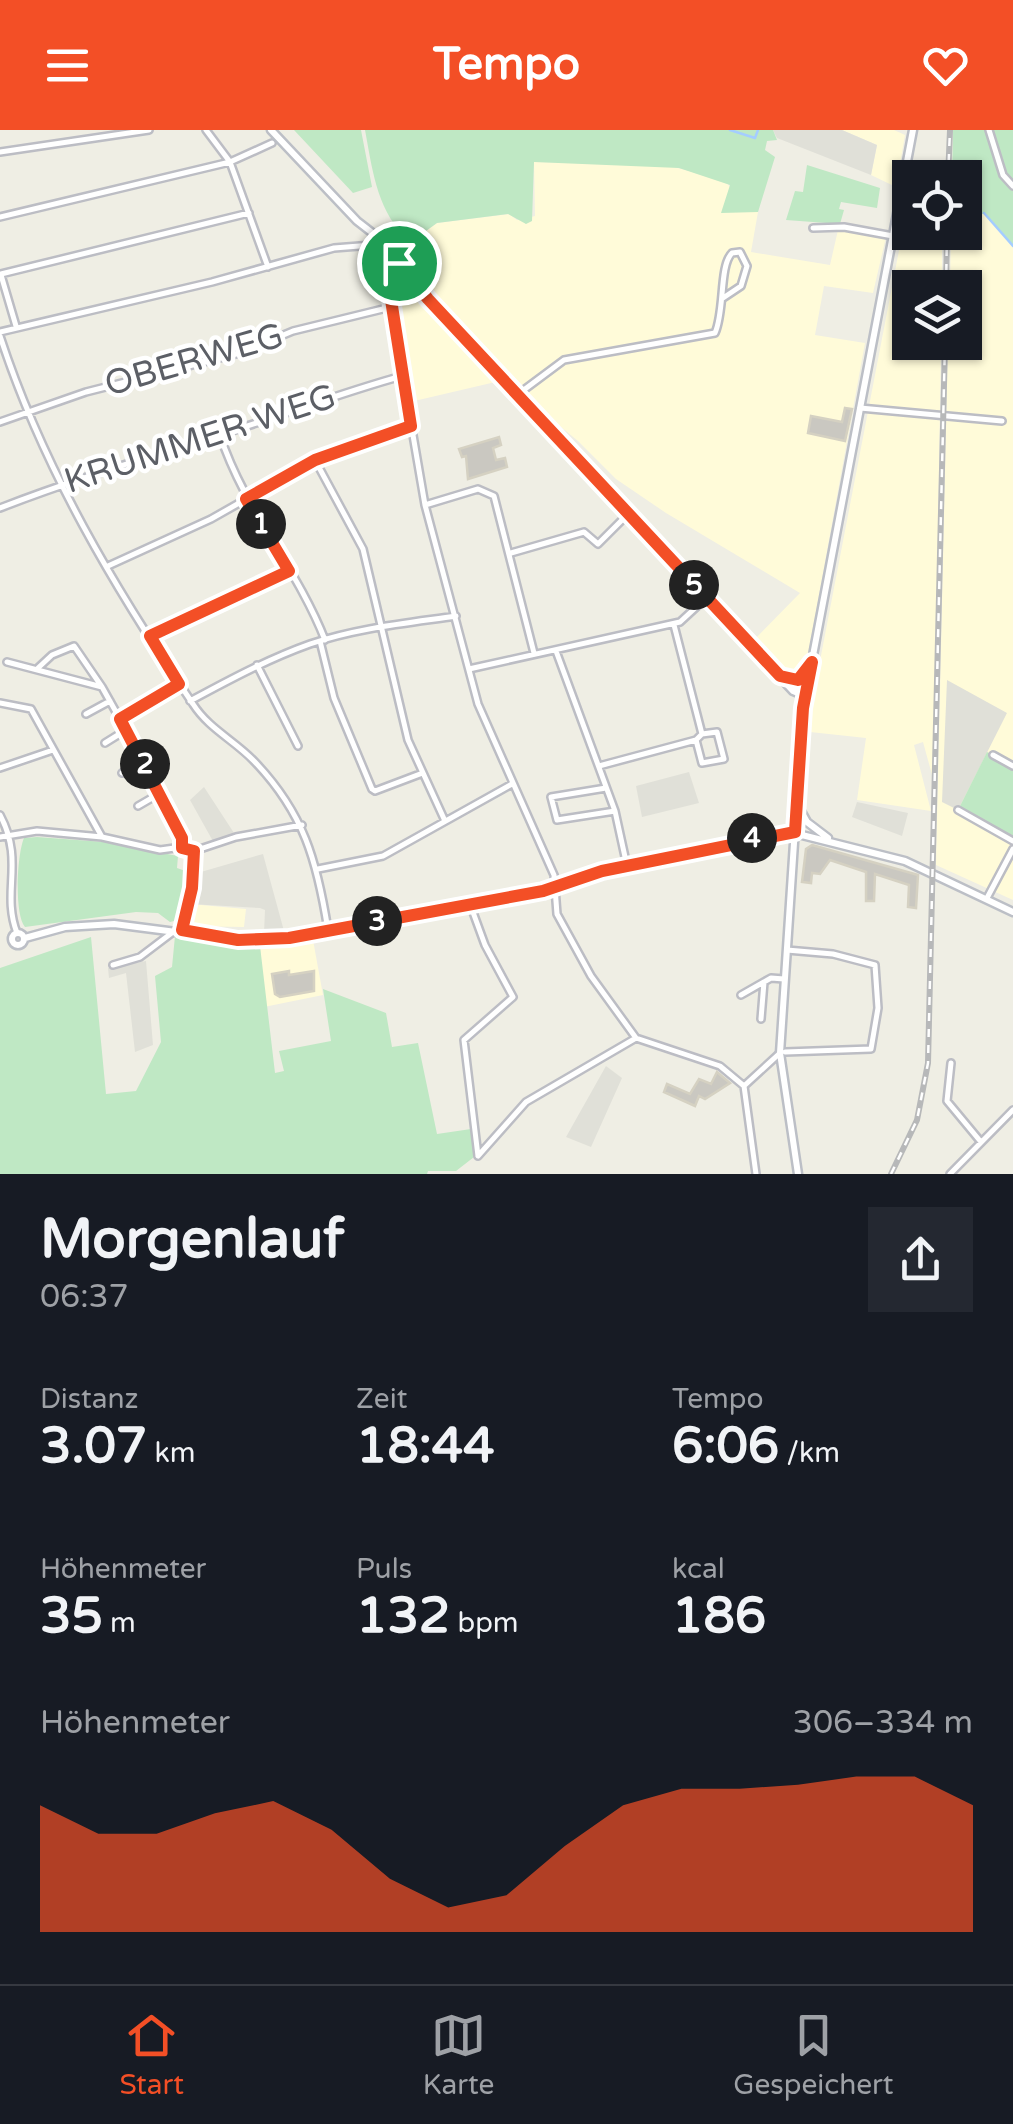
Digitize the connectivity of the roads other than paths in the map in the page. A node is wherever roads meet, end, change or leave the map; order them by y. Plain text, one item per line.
1 (149, 130) edge
2 (206, 130) edge
3 (271, 130) edge
4 (914, 130) edge
5 (989, 130) edge
6 (272, 143) dead end
7 (0, 152) edge
8 (908, 160) edge
9 (230, 162) junction
10 (1013, 186) edge
11 (249, 212) junction
12 (0, 217) edge
13 (813, 228) dead end
14 (375, 235) junction
15 (892, 236) edge
16 (892, 241) edge
17 (372, 245) junction
18 (395, 263) junction
19 (268, 267) junction
20 (0, 273) edge
21 (724, 298) junction
22 (391, 307) junction
23 (16, 327) junction
24 (0, 334) edge
25 (402, 376) junction
26 (517, 395) junction
27 (860, 408) junction
28 (28, 412) junction
29 (0, 422) edge
30 (1002, 422) dead end
31 (411, 426) junction
32 (220, 435) junction
33 (315, 460) junction
34 (60, 485) junction
35 (246, 499) junction
36 (425, 505) junction
37 (0, 508) edge
38 (628, 514) junction
39 (511, 553) junction
40 (108, 566) junction
41 (289, 571) junction
42 (706, 598) junction
43 (456, 616) junction
44 (673, 624) junction
45 (382, 626) junction
46 (150, 636) junction
47 (322, 640) junction
48 (556, 651) junction
49 (535, 654) junction
50 (7, 662) dead end
51 (812, 662) junction
52 (257, 665) junction
53 (38, 668) junction
54 (469, 670) junction
55 (780, 676) junction
56 (179, 684) junction
57 (102, 687) junction
58 (805, 696) junction
59 (110, 701) junction
60 (190, 701) junction
61 (0, 703) edge
62 (86, 714) dead end
63 (120, 719) junction
64 (126, 730) junction
65 (699, 737) junction
66 (105, 743) dead end
67 (298, 746) dead end
68 (53, 750) junction
69 (993, 755) dead end
70 (144, 762) junction
71 (599, 766) junction
72 (1013, 766) edge
73 (0, 768) edge
74 (122, 774) dead end
75 (420, 774) junction
76 (512, 784) junction
77 (606, 788) junction
78 (157, 794) junction
79 (796, 802) junction
80 (138, 806) dead end
81 (958, 810) dead end
82 (614, 811) junction
83 (0, 816) edge
84 (444, 821) junction
85 (302, 826) junction
86 (795, 832) junction
87 (10, 834) junction
88 (0, 837) edge
89 (102, 837) junction
90 (828, 839) junction
91 (1013, 840) edge
92 (182, 848) junction
93 (1013, 850) edge
94 (194, 851) junction
95 (627, 866) junction
96 (318, 869) junction
97 (556, 886) junction
98 (987, 898) junction
99 (470, 904) junction
100 (1013, 912) edge
101 (178, 930) junction
102 (328, 930) junction
103 (14, 937) junction
104 (0, 946) edge
105 (787, 950) junction
106 (112, 965) dead end
107 (784, 979) junction
108 (764, 982) junction
109 (741, 995) dead end
110 (762, 1019) dead end
111 (636, 1038) junction
112 (780, 1054) junction
113 (951, 1063) dead end
114 (744, 1086) junction
115 (1013, 1110) edge
116 (980, 1142) junction
117 (756, 1174) edge
118 (798, 1174) edge
119 (950, 1174) edge

1 - 7 street
2 - 9 street
3 - 14 main road
4 - 8 main road
5 - 10 street
6 - 9 street
9 - 11 street
9 - 12 street
11 - 19 street
11 - 20 street
13 - 15 street
14 - 17 main road
14 - 18 main road
16 - 27 main road
17 - 18 main road
17 - 19 street
18 - 22 street
18 - 26 main road
19 - 23 street
20 - 23 street
21 - 21 street
21 - 26 street
22 - 25 street
22 - 28 street, OBERWEG
23 - 24 street
24 - 28 street
25 - 31 street
25 - 32 street, KRUMMER WEG
26 - 38 main road
27 - 30 street
27 - 51 main road
28 - 29 street, OBERWEG
28 - 34 street
31 - 33 street
31 - 36 street
32 - 34 street, KRUMMER WEG
32 - 35 street
33 - 35 street
33 - 45 street
34 - 37 street, KRUMMER WEG
34 - 40 street
35 - 40 street
35 - 41 street
36 - 39 street
36 - 43 street
38 - 39 street
38 - 42 main road
39 - 49 street
40 - 46 street
41 - 46 street
41 - 47 street
42 - 44 street
42 - 55 main road
43 - 45 street
43 - 54 street
44 - 48 street
44 - 65 street
45 - 47 street
45 - 75 street
46 - 56 street
47 - 52 street
47 - 75 street
48 - 49 street
48 - 71 street
49 - 54 street
50 - 53 street
51 - 55 main road
51 - 58 main road
52 - 60 street
52 - 67 street
53 - 57 street
53 - 57 street
54 - 76 street
55 - 58 main road
56 - 60 street
56 - 63 street
57 - 59 street
58 - 79 main road
59 - 62 street
59 - 63 street
60 - 85 street
61 - 68 street
63 - 64 street
64 - 66 street
64 - 70 street
65 - 65 street
65 - 71 street
68 - 73 street
68 - 89 street
69 - 72 street
70 - 74 street
70 - 78 street
71 - 77 street
75 - 84 street
76 - 84 street
76 - 97 street
77 - 82 street
77 - 82 street
78 - 80 street
78 - 92 street
79 - 86 main road
79 - 90 main road
81 - 91 street
82 - 95 street
83 - 87 street
84 - 96 street
85 - 94 street
85 - 96 street
86 - 90 main road
86 - 95 main road
86 - 105 main road
87 - 88 street
87 - 89 street
87 - 103 street
89 - 92 street
90 - 98 main road
92 - 94 street
93 - 98 street
94 - 101 street
95 - 97 main road
96 - 102 street
97 - 99 main road
97 - 111 street
98 - 100 main road
99 - 102 main road
99 - 111 street
101 - 102 main road
101 - 103 main road
101 - 106 street
103 - 104 main road
105 - 107 main road
105 - 112 street
107 - 108 street
107 - 112 main road
108 - 109 street
108 - 110 street
111 - 114 street
112 - 114 street
112 - 118 main road
113 - 116 street
114 - 117 street
115 - 116 street
116 - 119 street

